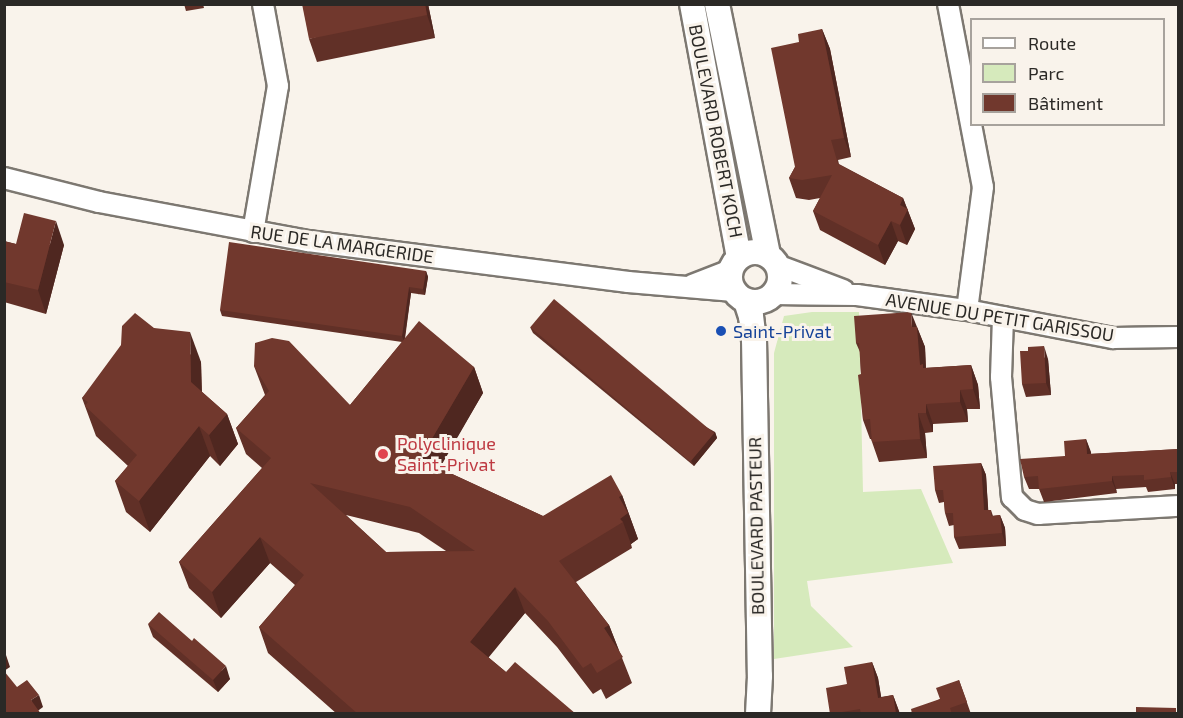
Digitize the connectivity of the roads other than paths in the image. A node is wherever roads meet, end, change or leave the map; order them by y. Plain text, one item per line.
1 (263, 4) edge
2 (692, 4) edge
3 (717, 4) edge
4 (948, 4) edge
5 (970, 119) edge
6 (971, 126) edge
7 (4, 178) edge
8 (253, 232) junction
9 (773, 260) junction
10 (748, 286) junction
11 (857, 295) junction
12 (967, 310) junction
13 (1003, 317) junction
14 (1179, 337) edge
15 (1179, 506) edge
16 (758, 714) edge

1 - 8 street
2 - 10 street, BOULEVARD ROBERT KOCH
3 - 9 street, BOULEVARD ROBERT KOCH
4 - 5 street
6 - 12 street
7 - 8 street, RUE DE LA MARGERIDE
8 - 10 street, RUE DE LA MARGERIDE
9 - 10 street, BOULEVARD ROBERT KOCH
9 - 10 street
9 - 11 street, AVENUE DU PETIT GARISSOU
10 - 11 street, AVENUE DU PETIT GARISSOU
10 - 16 street, BOULEVARD PASTEUR
11 - 12 street, AVENUE DU PETIT GARISSOU
12 - 13 street, AVENUE DU PETIT GARISSOU
13 - 14 street, AVENUE DU PETIT GARISSOU
13 - 15 street

